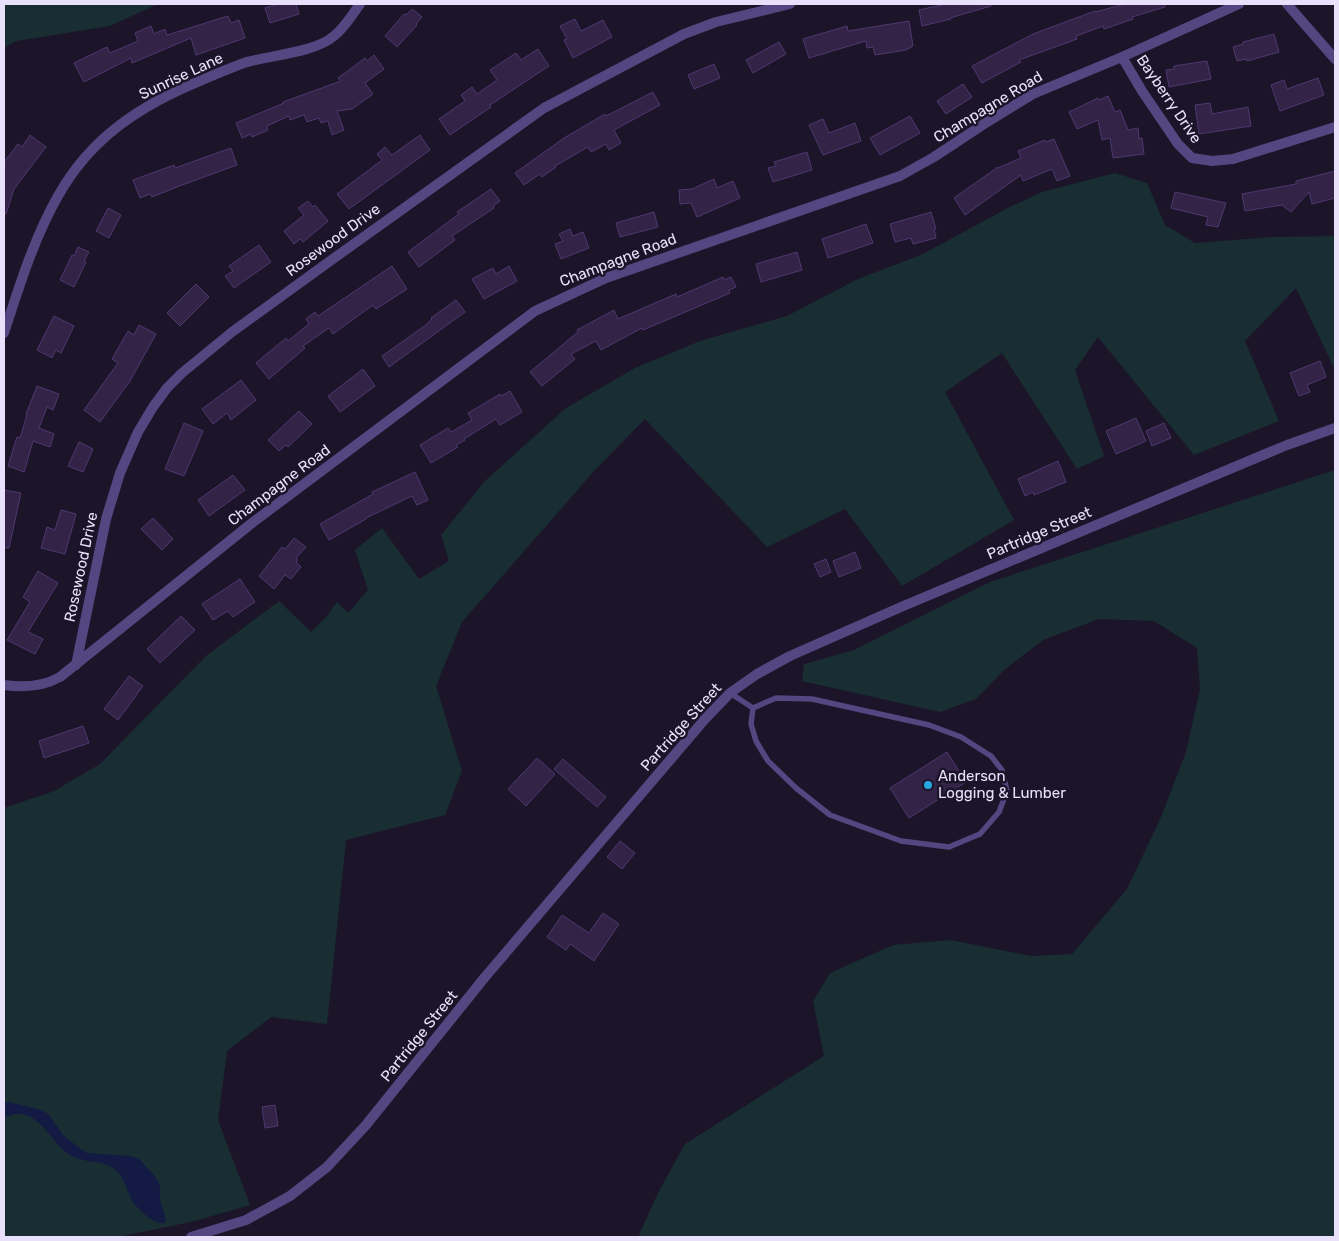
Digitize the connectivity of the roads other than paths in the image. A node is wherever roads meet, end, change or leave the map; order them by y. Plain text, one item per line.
1 (360, 4) edge
2 (790, 4) edge
3 (1239, 4) edge
4 (1287, 4) edge
5 (1122, 57) junction
6 (1335, 59) edge
7 (1335, 127) edge
8 (4, 333) edge
9 (1335, 428) edge
10 (76, 665) junction
11 (4, 685) edge
12 (730, 693) junction
13 (753, 708) junction
14 (191, 1237) edge

1 - 8 street, Sunrise Lane
2 - 10 street, Rosewood Drive
3 - 5 street, Champagne Road
4 - 6 street
5 - 7 street, Bayberry Drive
5 - 10 street, Champagne Road
9 - 12 street, Partridge Street
10 - 11 street, Champagne Road
12 - 13 lane
12 - 14 street, Partridge Street
13 - 13 lane

